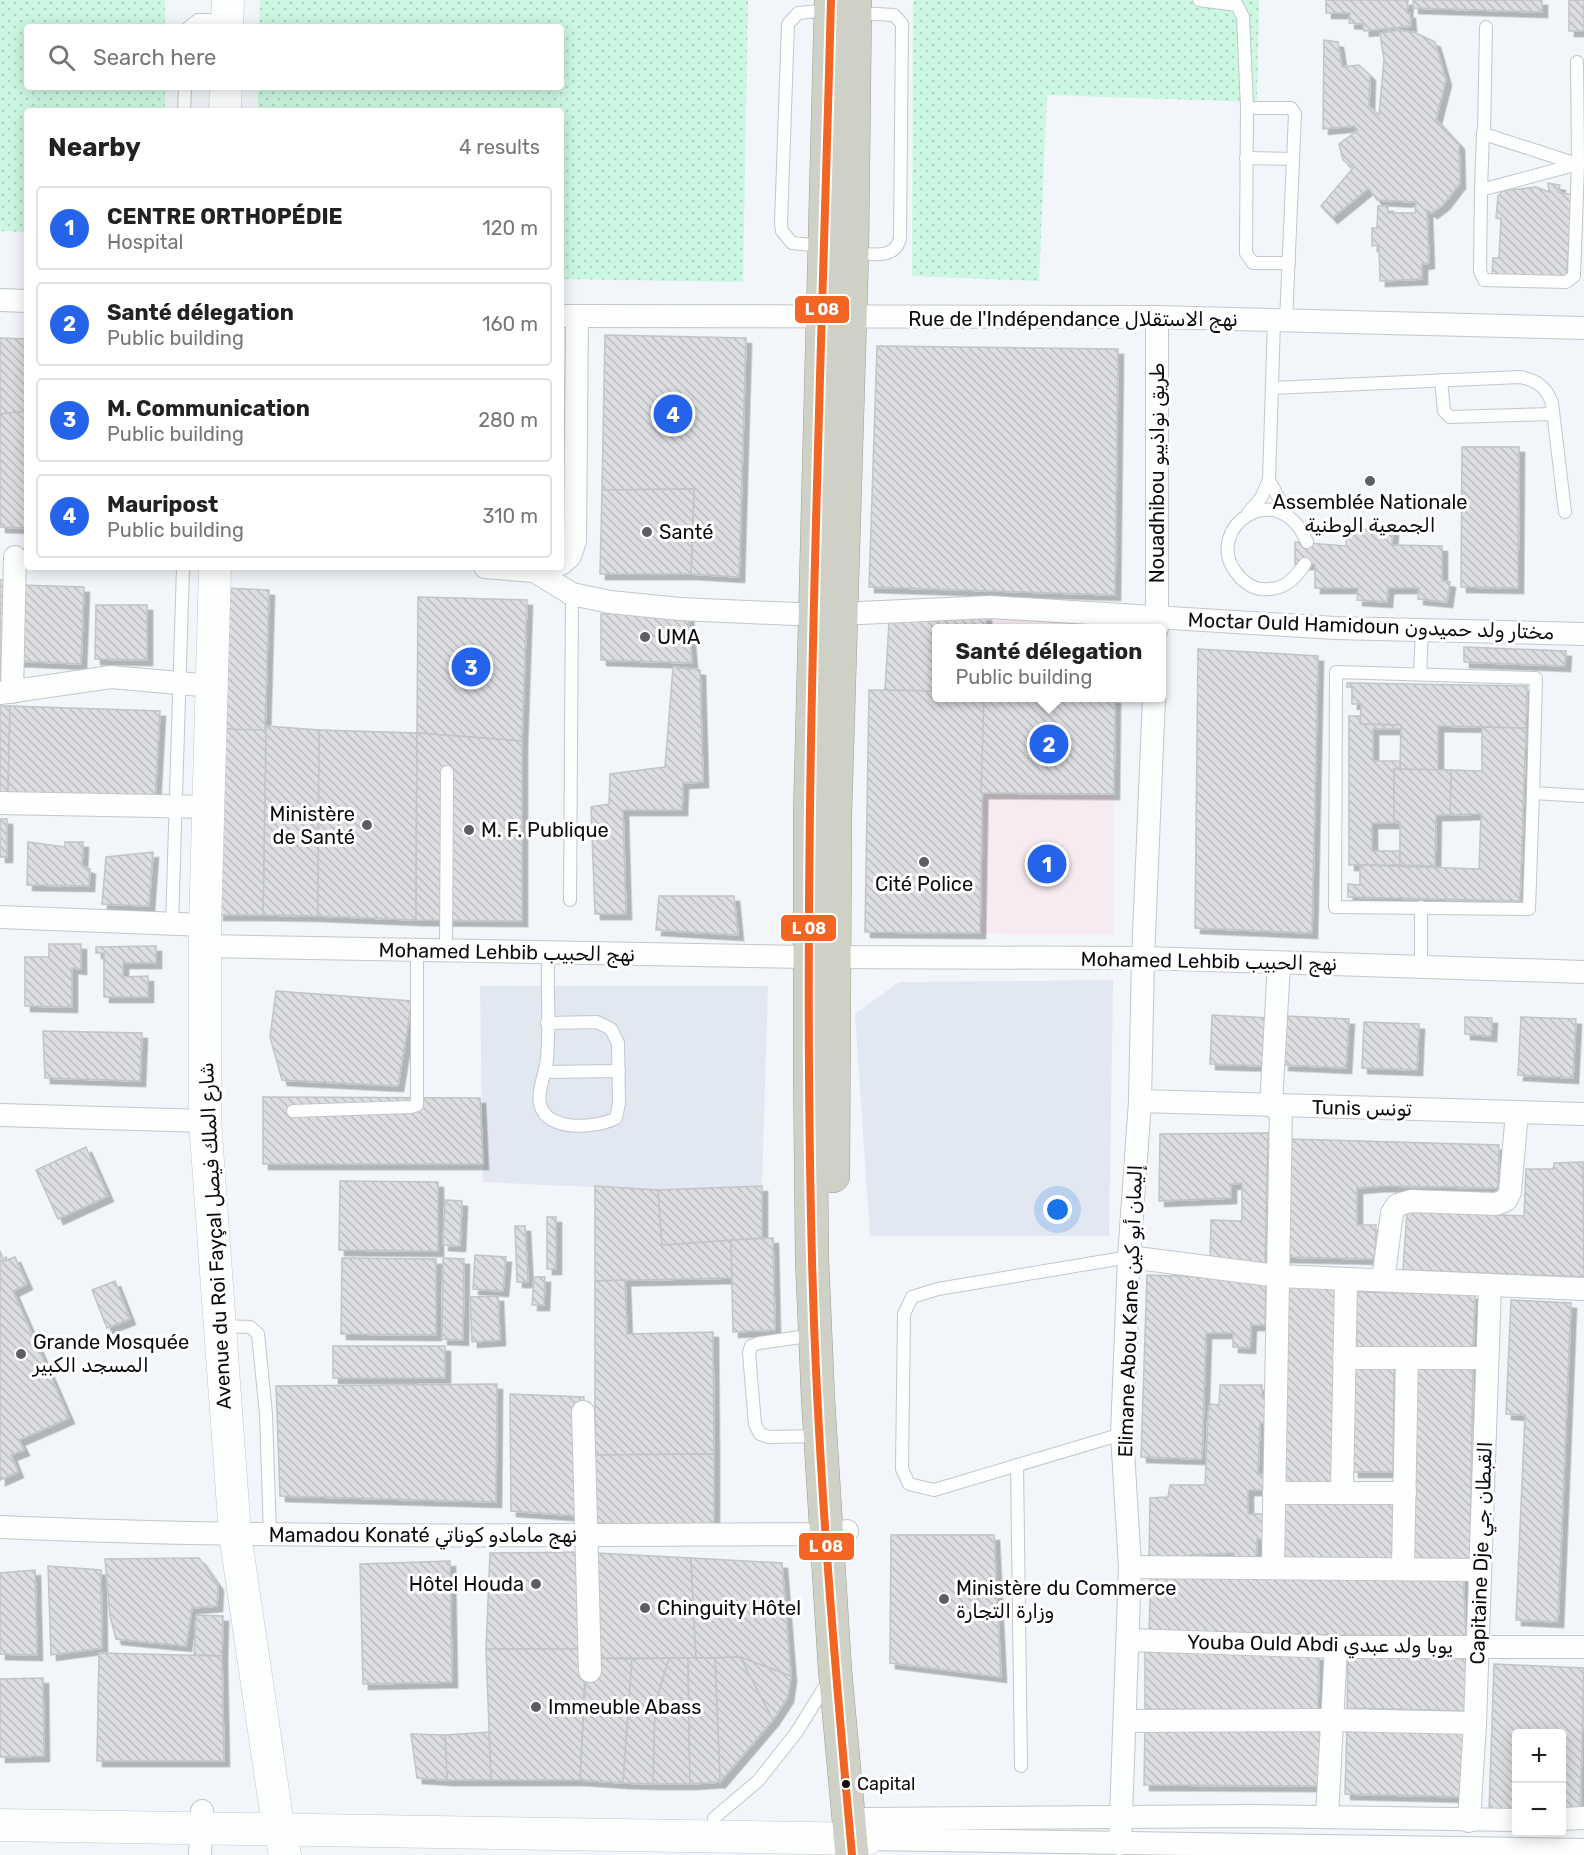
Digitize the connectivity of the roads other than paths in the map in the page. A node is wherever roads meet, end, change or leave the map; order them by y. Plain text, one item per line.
1 (1199, 0) edge
2 (843, 6) edge
3 (227, 16) edge
4 (193, 24) edge
5 (1486, 27) dead end
6 (1577, 62) dead end
7 (185, 90) edge
8 (226, 90) edge
9 (184, 108) edge
10 (225, 108) edge
11 (1247, 108) junction
12 (1483, 132) junction
13 (1246, 158) junction
14 (1293, 159) junction
15 (1581, 164) edge
16 (1481, 190) junction
17 (838, 250) junction
18 (1289, 263) junction
19 (0, 300) edge
20 (24, 301) edge
21 (569, 316) edge
22 (1157, 316) junction
23 (836, 318) junction
24 (1280, 321) junction
25 (1584, 328) edge
26 (1441, 380) junction
27 (1272, 388) junction
28 (1553, 414) junction
29 (1269, 480) junction
30 (1564, 512) dead end
31 (1248, 513) junction
32 (1287, 513) junction
33 (1307, 542) dead end
34 (14, 557) edge
35 (564, 561) edge
36 (1305, 564) dead end
37 (183, 570) edge
38 (215, 570) edge
39 (542, 570) edge
40 (573, 594) junction
41 (829, 615) junction
42 (1157, 623) edge
43 (1422, 630) junction
44 (1584, 634) edge
45 (1420, 674) junction
46 (180, 684) junction
47 (212, 686) junction
48 (6, 693) edge
49 (1154, 702) edge
50 (447, 772) dead end
51 (1533, 793) junction
52 (1584, 796) edge
53 (0, 803) edge
54 (175, 806) junction
55 (208, 807) junction
56 (570, 900) dead end
57 (1421, 908) junction
58 (0, 917) edge
59 (172, 925) junction
60 (205, 936) junction
61 (417, 950) junction
62 (446, 951) junction
63 (548, 952) junction
64 (821, 957) junction
65 (1143, 958) junction
66 (1279, 963) junction
67 (1421, 967) junction
68 (1584, 972) edge
69 (547, 1023) junction
70 (619, 1071) junction
71 (546, 1072) junction
72 (1140, 1101) junction
73 (1276, 1106) junction
74 (293, 1111) dead end
75 (1516, 1112) junction
76 (1584, 1114) edge
77 (0, 1115) edge
78 (205, 1121) junction
79 (1129, 1257) junction
80 (1278, 1276) junction
81 (1346, 1279) junction
82 (1383, 1280) junction
83 (1490, 1285) junction
84 (1584, 1289) edge
85 (218, 1326) junction
86 (815, 1335) junction
87 (1344, 1358) junction
88 (1407, 1358) junction
89 (1487, 1358) junction
90 (584, 1412) dead end
91 (1122, 1434) junction
92 (821, 1436) junction
93 (1017, 1465) junction
94 (1274, 1493) junction
95 (1342, 1493) junction
96 (1405, 1493) junction
97 (0, 1527) edge
98 (837, 1532) junction
99 (235, 1534) junction
100 (270, 1534) junction
101 (585, 1535) junction
102 (1130, 1567) junction
103 (1273, 1568) junction
104 (1403, 1569) junction
105 (1480, 1570) junction
106 (1128, 1640) junction
107 (1478, 1646) junction
108 (1336, 1647) junction
109 (1584, 1647) edge
110 (835, 1670) junction
111 (590, 1671) dead end
112 (1334, 1720) junction
113 (1126, 1721) junction
114 (1475, 1723) junction
115 (1021, 1766) dead end
116 (0, 1806) edge
117 (1251, 1816) junction
118 (1327, 1817) junction
119 (714, 1818) junction
120 (1121, 1818) junction
121 (1584, 1818) edge
122 (1566, 1819) edge
123 (1512, 1820) edge
124 (1469, 1821) junction
125 (0, 1825) edge
126 (201, 1831) edge
127 (280, 1833) edge
128 (858, 1838) edge
129 (628, 1844) edge
130 (1120, 1844) junction
131 (1250, 1850) edge
132 (1584, 1850) edge
133 (1436, 1852) edge

1 - 11 lane
2 - 17 highway
2 - 17 lane
2 - 17 lane
3 - 4 lane
5 - 12 lane
6 - 15 lane
7 - 9 lane
8 - 10 street
11 - 13 lane
11 - 14 lane
12 - 15 lane
12 - 16 lane
13 - 14 lane
13 - 18 lane
14 - 18 lane
15 - 16 lane
15 - 16 lane
17 - 23 highway
18 - 24 lane
19 - 20 street
21 - 23 street, Rue de l'Indépendance نهج الاستقلال
21 - 35 street
22 - 23 street, Rue de l'Indépendance نهج الاستقلال
22 - 24 street, Rue de l'Indépendance نهج الاستقلال
22 - 42 street, Nouadhibou طريق نواذيبو
23 - 41 highway
24 - 25 street, Rue de l'Indépendance نهج الاستقلال
24 - 27 lane
26 - 27 lane
26 - 28 lane
26 - 28 lane
27 - 29 lane
28 - 30 lane
29 - 31 lane
29 - 32 lane
31 - 32 lane
31 - 36 lane
32 - 33 lane
34 - 48 street
37 - 46 lane
38 - 47 street, Avenue du Roi Fayçal شارع الملك فيصل
39 - 40 street
40 - 41 street, Moctar Ould Hamidoun مختار ولد حميدون
40 - 56 lane
41 - 42 street, Moctar Ould Hamidoun مختار ولد حميدون
41 - 64 highway
42 - 43 street, Moctar Ould Hamidoun مختار ولد حميدون
43 - 44 street, Moctar Ould Hamidoun مختار ولد حميدون
43 - 45 lane
45 - 51 lane
45 - 57 lane
46 - 47 street
46 - 48 street
46 - 54 lane
47 - 55 street, Avenue du Roi Fayçal شارع الملك فيصل
49 - 65 street
50 - 62 lane
51 - 52 lane
51 - 57 lane
53 - 54 street
54 - 55 street
54 - 59 lane
55 - 60 street, Avenue du Roi Fayçal شارع الملك فيصل
57 - 67 lane
58 - 59 street, Mohamed Lehbib نهج الحبيب
59 - 60 street, Mohamed Lehbib نهج الحبيب
60 - 61 street, Mohamed Lehbib نهج الحبيب
60 - 78 street, Avenue du Roi Fayçal شارع الملك فيصل
61 - 62 street, Mohamed Lehbib نهج الحبيب
61 - 74 lane
62 - 63 street, Mohamed Lehbib نهج الحبيب
63 - 64 street, Mohamed Lehbib نهج الحبيب
63 - 69 lane
64 - 65 street, Mohamed Lehbib نهج الحبيب
64 - 86 highway
64 - 98 highway
65 - 66 street, Mohamed Lehbib نهج الحبيب
65 - 72 street, Elimane Abou Kane إليمان أبو كين
66 - 67 street, Mohamed Lehbib نهج الحبيب
66 - 73 street
67 - 68 street, Mohamed Lehbib نهج الحبيب
69 - 70 lane
69 - 71 lane
70 - 71 lane
70 - 71 lane
72 - 73 street, Tunis تونس
72 - 79 street, Elimane Abou Kane إليمان أبو كين
73 - 75 street, Tunis تونس
73 - 80 street
75 - 76 street, Tunis تونس
75 - 82 street
77 - 78 street
78 - 85 street, Avenue du Roi Fayçal شارع الملك فيصل
79 - 80 street
79 - 91 street, Elimane Abou Kane إليمان أبو كين
79 - 93 lane
80 - 81 street
80 - 94 street
81 - 82 street
81 - 87 street
82 - 83 street
83 - 84 street
83 - 89 street, Capitaine Dje القبطان جي
85 - 99 street, Avenue du Roi Fayçal شارع الملك فيصل
85 - 100 lane
86 - 92 highway
86 - 92 lane
87 - 88 street
87 - 95 street
88 - 89 street
88 - 96 street
89 - 105 street, Capitaine Dje القبطان جي
90 - 101 street
91 - 93 lane
91 - 102 street, Elimane Abou Kane إليمان أبو كين
92 - 98 highway
93 - 115 lane
94 - 95 street
94 - 103 street
95 - 96 street
96 - 104 street
97 - 99 street, Mamadou Konaté نهج مامادو كوناتي
98 - 101 street, Mamadou Konaté نهج مامادو كوناتي
98 - 110 highway
98 - 128 highway
99 - 100 street, Mamadou Konaté نهج مامادو كوناتي
99 - 127 street, Avenue du Roi Fayçal شارع الملك فيصل
100 - 101 street, Mamadou Konaté نهج مامادو كوناتي
101 - 111 street
102 - 103 street
102 - 106 street, Elimane Abou Kane إليمان أبو كين
103 - 104 street
104 - 105 street
105 - 107 street, Capitaine Dje القبطان جي
106 - 108 street, Youba Ould Abdi يوبا ولد عبدي
106 - 113 street, Elimane Abou Kane إليمان أبو كين
107 - 108 street, Youba Ould Abdi يوبا ولد عبدي
107 - 109 street, Youba Ould Abdi يوبا ولد عبدي
107 - 114 street, Capitaine Dje القبطان جي
108 - 112 street
110 - 119 lane
110 - 128 highway
112 - 113 street
112 - 114 street
112 - 118 street
113 - 120 street, Elimane Abou Kane إليمان أبو كين
114 - 124 street, Capitaine Dje القبطان جي
116 - 126 street
117 - 118 street
117 - 120 street
117 - 131 street
118 - 124 street
119 - 127 street
119 - 128 street
120 - 128 street
120 - 130 street, Elimane Abou Kane إليمان أبو كين
121 - 122 street
123 - 124 street
125 - 126 street
126 - 127 street
127 - 129 street
128 - 129 street
128 - 130 street
130 - 131 street
131 - 133 street
132 - 133 street

